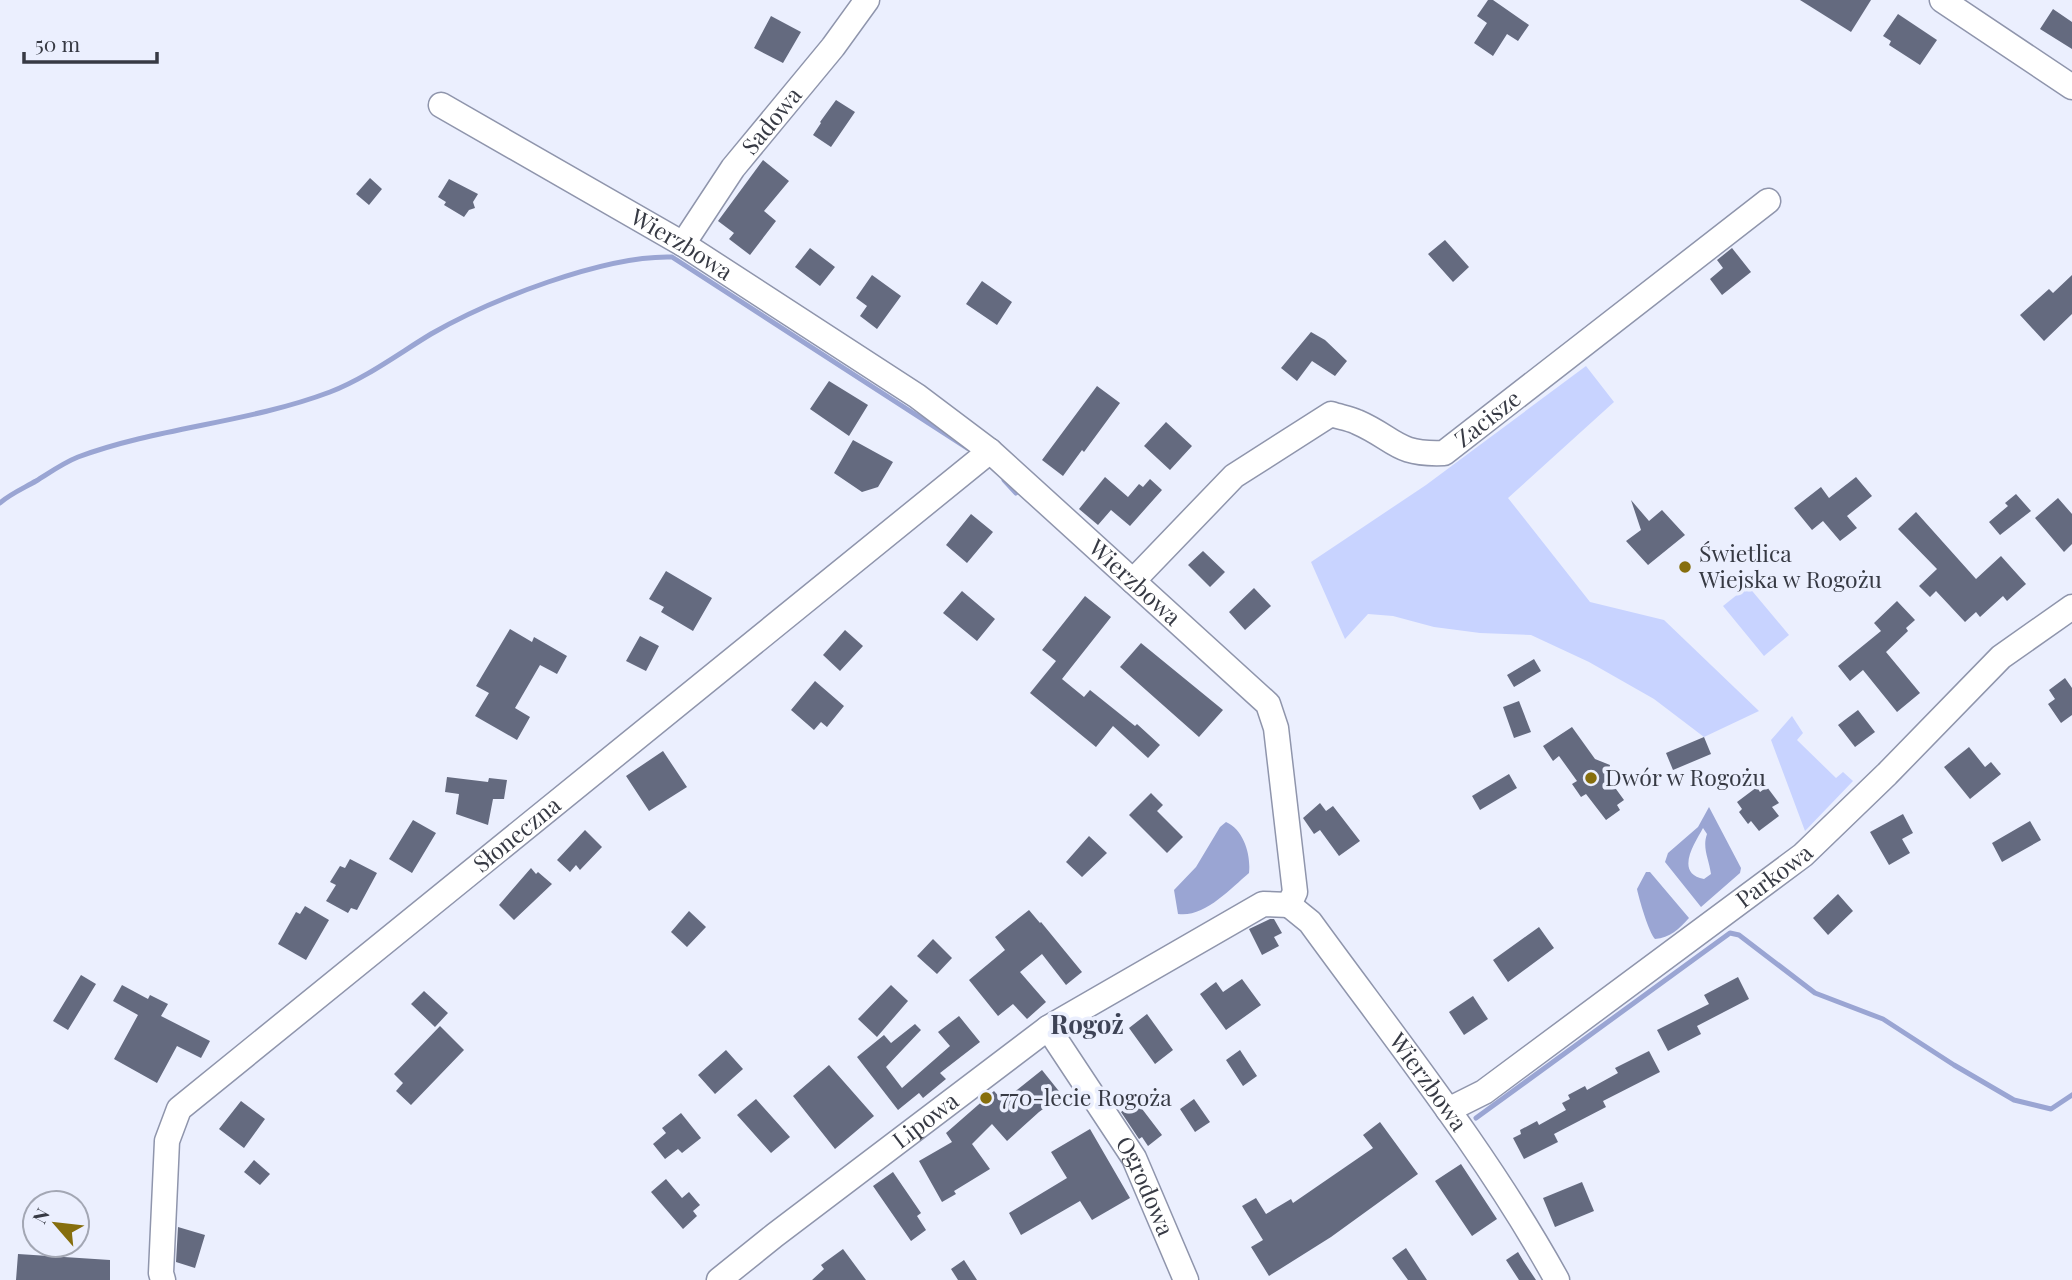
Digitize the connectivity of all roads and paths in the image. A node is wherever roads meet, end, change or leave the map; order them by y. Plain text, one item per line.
1 (867, 0) edge
2 (1942, 0) edge
3 (2072, 87) edge
4 (441, 105) dead end
5 (1768, 201) dead end
6 (683, 244) junction
7 (990, 451) junction
8 (1133, 581) junction
9 (2072, 607) edge
10 (1289, 905) junction
11 (1048, 1028) junction
12 (1448, 1110) junction
13 (163, 1280) edge
14 (719, 1280) edge
15 (1186, 1280) edge
16 (1557, 1280) edge

1 - 6 street, Sadowa
2 - 3 street
4 - 6 street, Wierzbowa
5 - 8 street, Zacisze
6 - 7 street, Wierzbowa
7 - 8 street, Wierzbowa
7 - 13 street, Słoneczna
8 - 10 street, Wierzbowa
9 - 12 street, Parkowa
10 - 11 street, Lipowa
10 - 12 street, Wierzbowa
11 - 14 street, Lipowa
11 - 15 street, Ogrodowa
12 - 16 street, Wierzbowa

